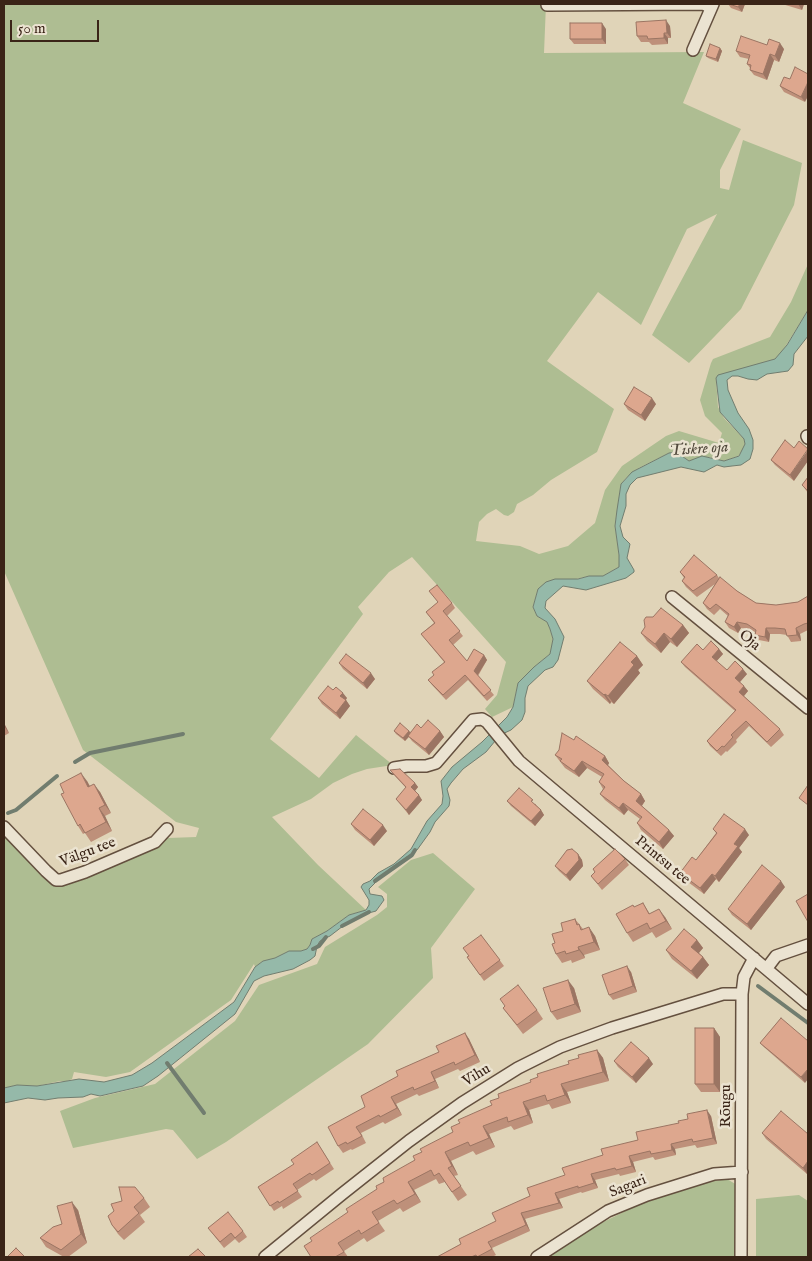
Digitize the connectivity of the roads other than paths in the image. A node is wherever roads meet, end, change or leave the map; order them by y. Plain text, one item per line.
1 (548, 5) dead end
2 (712, 5) edge
3 (692, 50) dead end
4 (672, 597) dead end
5 (808, 708) edge
6 (394, 768) edge
7 (4, 827) edge
8 (167, 829) dead end
9 (808, 944) edge
10 (754, 958) junction
11 (766, 968) junction
12 (742, 994) junction
13 (808, 1004) edge
14 (742, 1172) junction
15 (265, 1257) edge
16 (537, 1257) edge
17 (741, 1257) edge

1 - 2 street
2 - 3 street
4 - 5 street, Oja
6 - 10 street, Printsu tee
7 - 8 street, Välgu tee
9 - 11 street
10 - 11 street, Printsu tee
10 - 12 street, Rõugu
11 - 13 street, Printsu tee
12 - 14 street, Rõugu
12 - 15 street, Vihu
14 - 16 street, Sagari
14 - 17 street, Rõugu

